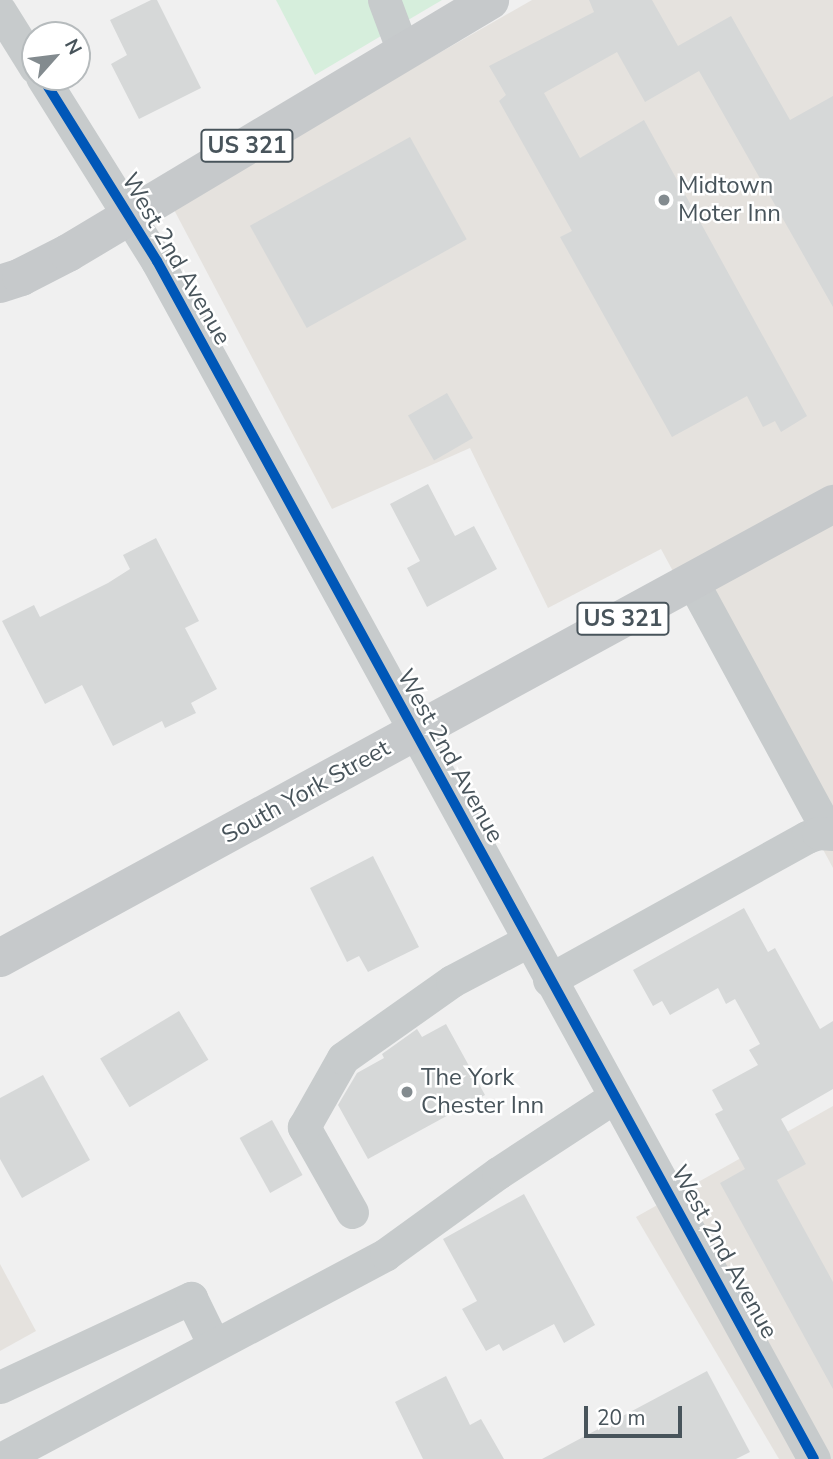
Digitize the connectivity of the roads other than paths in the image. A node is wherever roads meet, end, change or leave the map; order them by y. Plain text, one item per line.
1 (384, 0) edge
2 (490, 0) edge
3 (0, 11) edge
4 (21, 44) edge
5 (403, 51) junction
6 (51, 91) edge
7 (130, 216) junction
8 (0, 284) edge
9 (833, 504) edge
10 (692, 581) junction
11 (413, 734) junction
12 (831, 834) edge
13 (528, 942) junction
14 (0, 958) edge
15 (550, 980) junction
16 (614, 1097) junction
17 (352, 1212) dead end
18 (214, 1345) junction
19 (0, 1387) edge
20 (1, 1459) edge
21 (814, 1459) edge

1 - 5 street
2 - 5 main road, US 321
3 - 4 street
5 - 7 main road, US 321
6 - 7 street, West 2nd Avenue
7 - 8 main road, US 321
7 - 11 street, West 2nd Avenue
9 - 10 main road, South York Street / US 321
10 - 11 main road, South York Street / US 321
10 - 12 street
11 - 13 street, West 2nd Avenue
11 - 14 main road, South York Street / US 321
12 - 15 street
13 - 15 street, West 2nd Avenue
13 - 17 street
15 - 16 street, West 2nd Avenue
16 - 18 street
16 - 21 street, West 2nd Avenue
18 - 19 street
18 - 20 street

